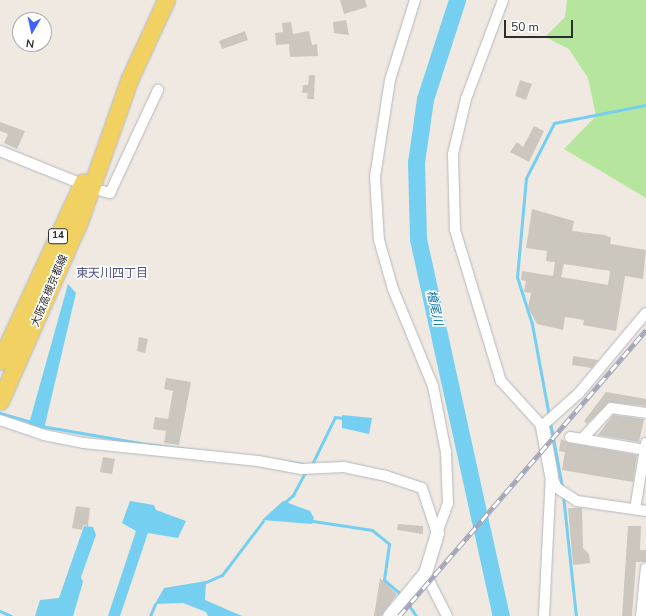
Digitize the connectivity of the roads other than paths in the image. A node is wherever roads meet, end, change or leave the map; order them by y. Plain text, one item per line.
1 (166, 0) edge
2 (415, 0) edge
3 (503, 0) edge
4 (158, 90) dead end
5 (0, 151) edge
6 (87, 186) junction
7 (646, 313) edge
8 (0, 361) edge
9 (0, 401) edge
10 (646, 413) edge
11 (0, 420) edge
12 (542, 426) junction
13 (570, 437) dead end
14 (582, 439) junction
15 (646, 447) edge
16 (551, 475) junction
17 (643, 477) edge
18 (635, 509) junction
19 (646, 511) edge
20 (437, 533) junction
21 (646, 568) edge
22 (425, 573) junction
23 (389, 616) edge
24 (447, 616) edge
25 (544, 616) edge
26 (641, 616) edge

1 - 6 main road, 大阪高槻京都線 / 14
2 - 20 street
3 - 12 street
4 - 6 street
5 - 6 street
6 - 8 main road, 大阪高槻京都線 / 14
6 - 9 main road, 大阪高槻京都線 / 14
7 - 12 street
10 - 14 street
11 - 20 street
12 - 16 street
13 - 14 street
14 - 15 street
15 - 17 street
16 - 18 street
16 - 25 street
17 - 18 street
18 - 19 street
20 - 22 street
21 - 26 street
22 - 23 street
22 - 24 street

